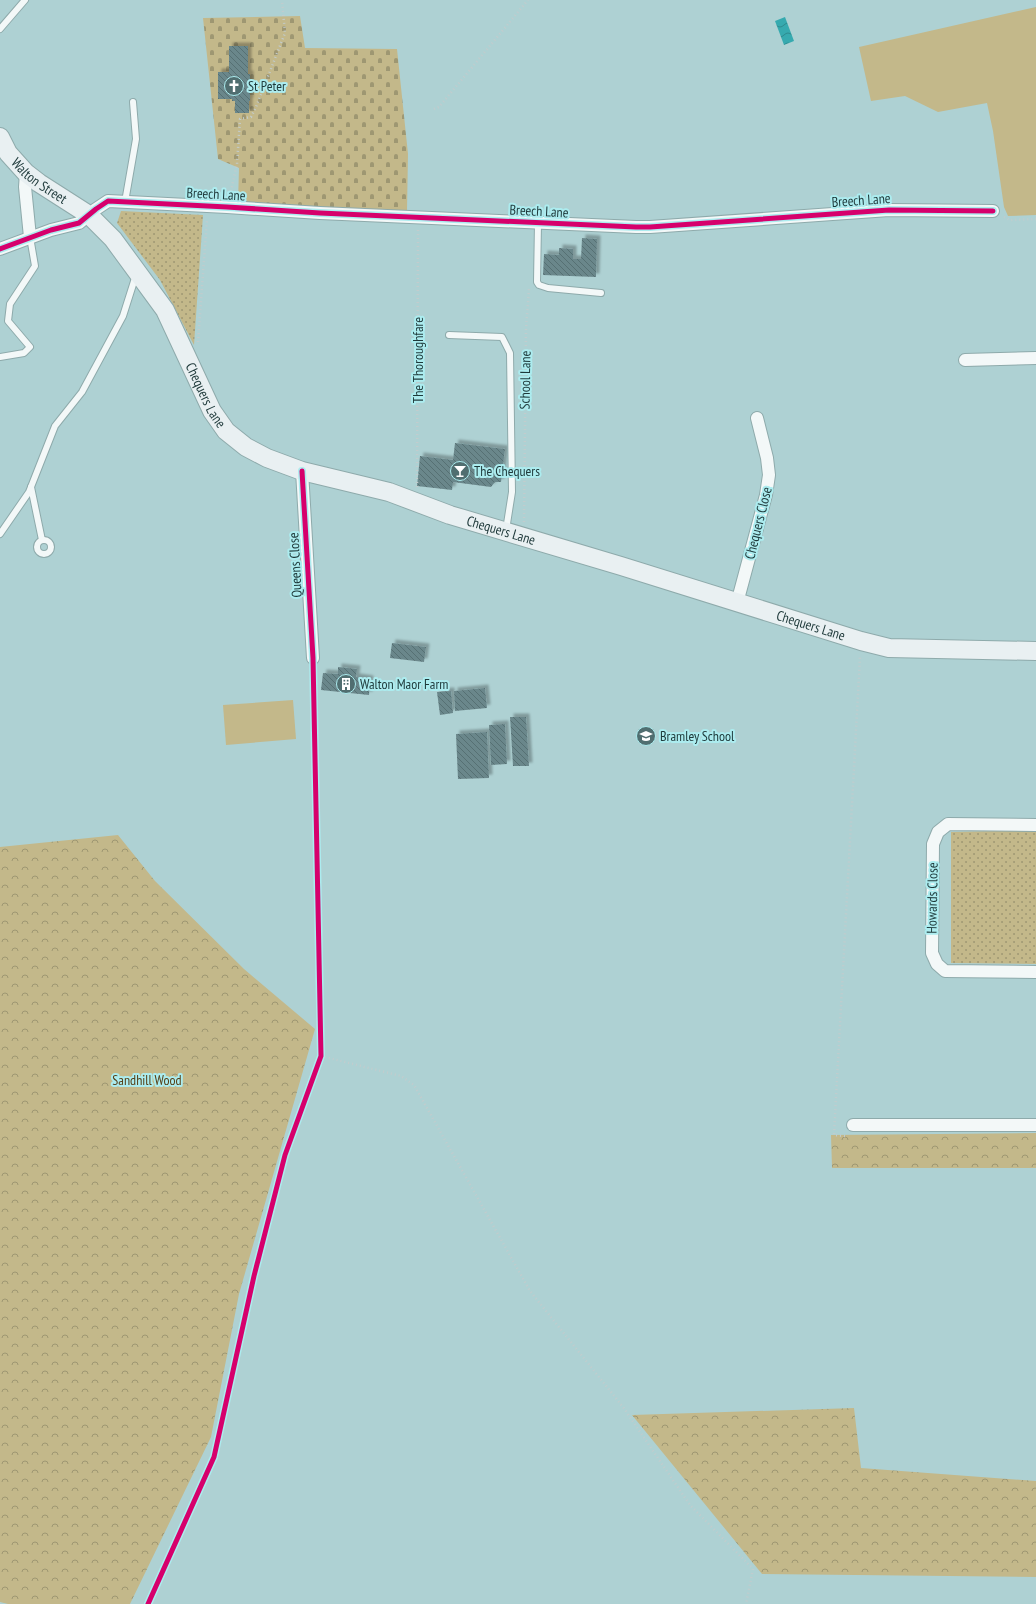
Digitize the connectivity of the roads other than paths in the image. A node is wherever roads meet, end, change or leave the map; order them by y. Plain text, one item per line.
1 (25, 0) edge
2 (0, 29) edge
3 (133, 102) dead end
4 (0, 137) edge
5 (26, 173) junction
6 (125, 202) junction
7 (993, 211) road end
8 (89, 215) junction
9 (538, 223) junction
10 (30, 237) junction
11 (0, 249) edge
12 (137, 271) junction
13 (601, 293) dead end
14 (449, 335) dead end
15 (0, 357) edge
16 (1036, 358) edge
17 (965, 360) dead end
18 (757, 418) dead end
19 (302, 471) junction
20 (31, 485) junction
21 (506, 532) junction
22 (0, 534) edge
23 (42, 540) dead end
24 (738, 603) junction
25 (1036, 651) edge
26 (313, 658) dead end
27 (1036, 825) edge
28 (1036, 972) edge
29 (853, 1125) road end
30 (1036, 1125) edge

1 - 2 lane
3 - 6 lane
4 - 5 main road, Walton Street
5 - 8 main road, Walton Street
5 - 10 street
6 - 8 street, Breech Lane
6 - 9 street, Breech Lane
7 - 9 street, Breech Lane
8 - 10 street, Breech Lane
8 - 12 main road, Chequers Lane
9 - 13 lane
10 - 11 street, Breech Lane
10 - 15 lane
12 - 19 main road, Chequers Lane
12 - 20 lane
14 - 21 lane
16 - 17 street
18 - 24 street, Chequers Close
19 - 21 main road, Chequers Lane
19 - 26 street, Queens Close
20 - 22 lane
20 - 23 lane
21 - 24 main road, Chequers Lane
24 - 25 main road, Chequers Lane
27 - 28 street, Howards Close
29 - 30 street

